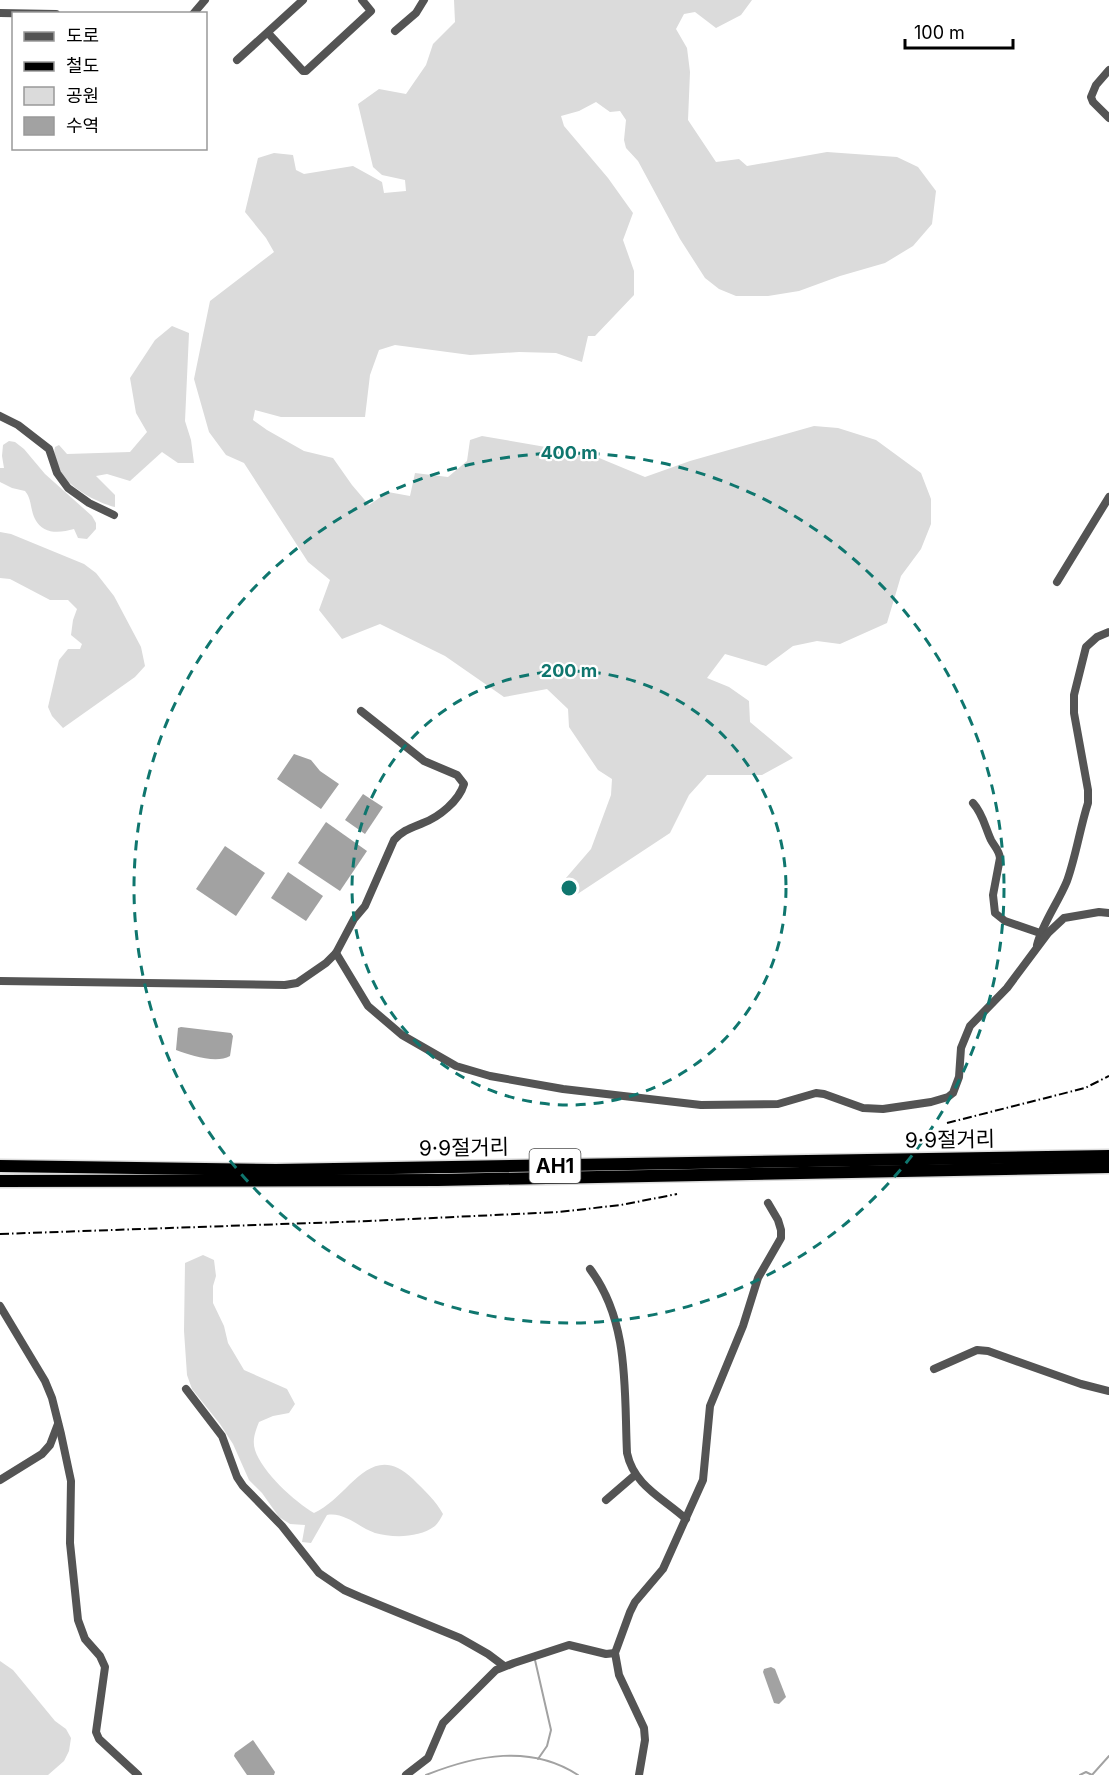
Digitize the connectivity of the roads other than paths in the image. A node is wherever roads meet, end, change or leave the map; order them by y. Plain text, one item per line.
1 (205, 0) edge
2 (303, 0) edge
3 (362, 0) edge
4 (424, 0) edge
5 (195, 12) edge
6 (395, 31) dead end
7 (268, 33) junction
8 (237, 60) dead end
9 (1109, 70) edge
10 (1109, 118) edge
11 (0, 416) edge
12 (1109, 497) edge
13 (114, 515) dead end
14 (1057, 582) dead end
15 (1109, 632) edge
16 (361, 711) dead end
17 (973, 803) dead end
18 (1109, 913) edge
19 (1040, 933) junction
20 (1036, 948) junction
21 (336, 953) junction
22 (0, 981) edge
23 (1109, 1156) edge
24 (0, 1166) edge
25 (1109, 1167) edge
26 (0, 1181) edge
27 (768, 1203) dead end
28 (590, 1269) dead end
29 (0, 1306) edge
30 (934, 1369) dead end
31 (186, 1389) dead end
32 (1109, 1391) edge
33 (58, 1423) junction
34 (635, 1475) junction
35 (0, 1480) edge
36 (606, 1500) dead end
37 (686, 1519) junction
38 (615, 1653) junction
39 (504, 1666) junction
40 (138, 1775) edge
41 (406, 1775) edge
42 (639, 1775) edge

1 - 5 street
2 - 7 street
3 - 7 street
4 - 6 street
7 - 8 street
9 - 10 street
11 - 13 street
12 - 14 street
15 - 19 street
16 - 21 street
17 - 19 street
18 - 20 street
19 - 20 street
20 - 21 street
21 - 22 street
23 - 24 highway, 9·9절거리 / AH1
25 - 26 highway, 9·9절거리 / AH1
27 - 37 street
28 - 34 street
29 - 33 street
30 - 32 street
31 - 39 street
33 - 35 street
33 - 40 street
34 - 36 street
34 - 37 street
37 - 38 street
38 - 39 street
38 - 42 street
39 - 41 street

